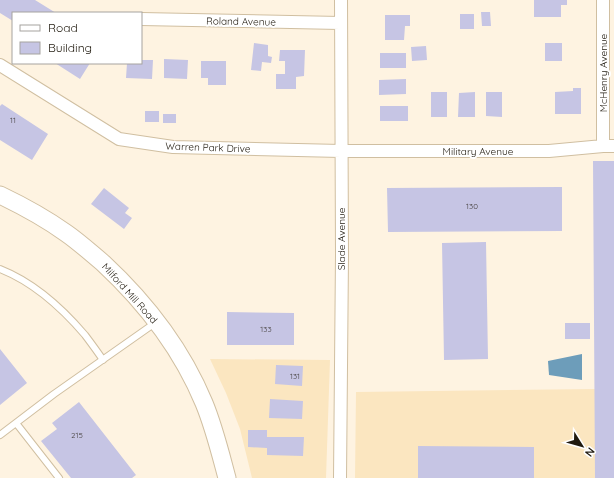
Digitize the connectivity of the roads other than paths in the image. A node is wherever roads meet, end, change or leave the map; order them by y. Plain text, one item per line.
1 (341, 0) edge
2 (603, 0) edge
3 (142, 19) edge
4 (340, 22) junction
5 (0, 65) edge
6 (609, 146) edge
7 (341, 151) junction
8 (0, 195) edge
9 (0, 269) edge
10 (156, 322) junction
11 (103, 360) junction
12 (16, 423) junction
13 (0, 435) edge
14 (59, 478) edge
15 (227, 478) edge
16 (340, 478) edge

1 - 4 street, Slade Avenue
2 - 6 street, McHenry Avenue
3 - 4 street, Roland Avenue
4 - 7 street, Slade Avenue
5 - 7 street, Warren Park Drive
6 - 7 street, Military Avenue
7 - 16 street, Slade Avenue
8 - 10 main road, Milford Mill Road
9 - 11 lane
10 - 11 lane
10 - 15 main road, Milford Mill Road
11 - 12 lane
12 - 13 lane
12 - 14 lane

